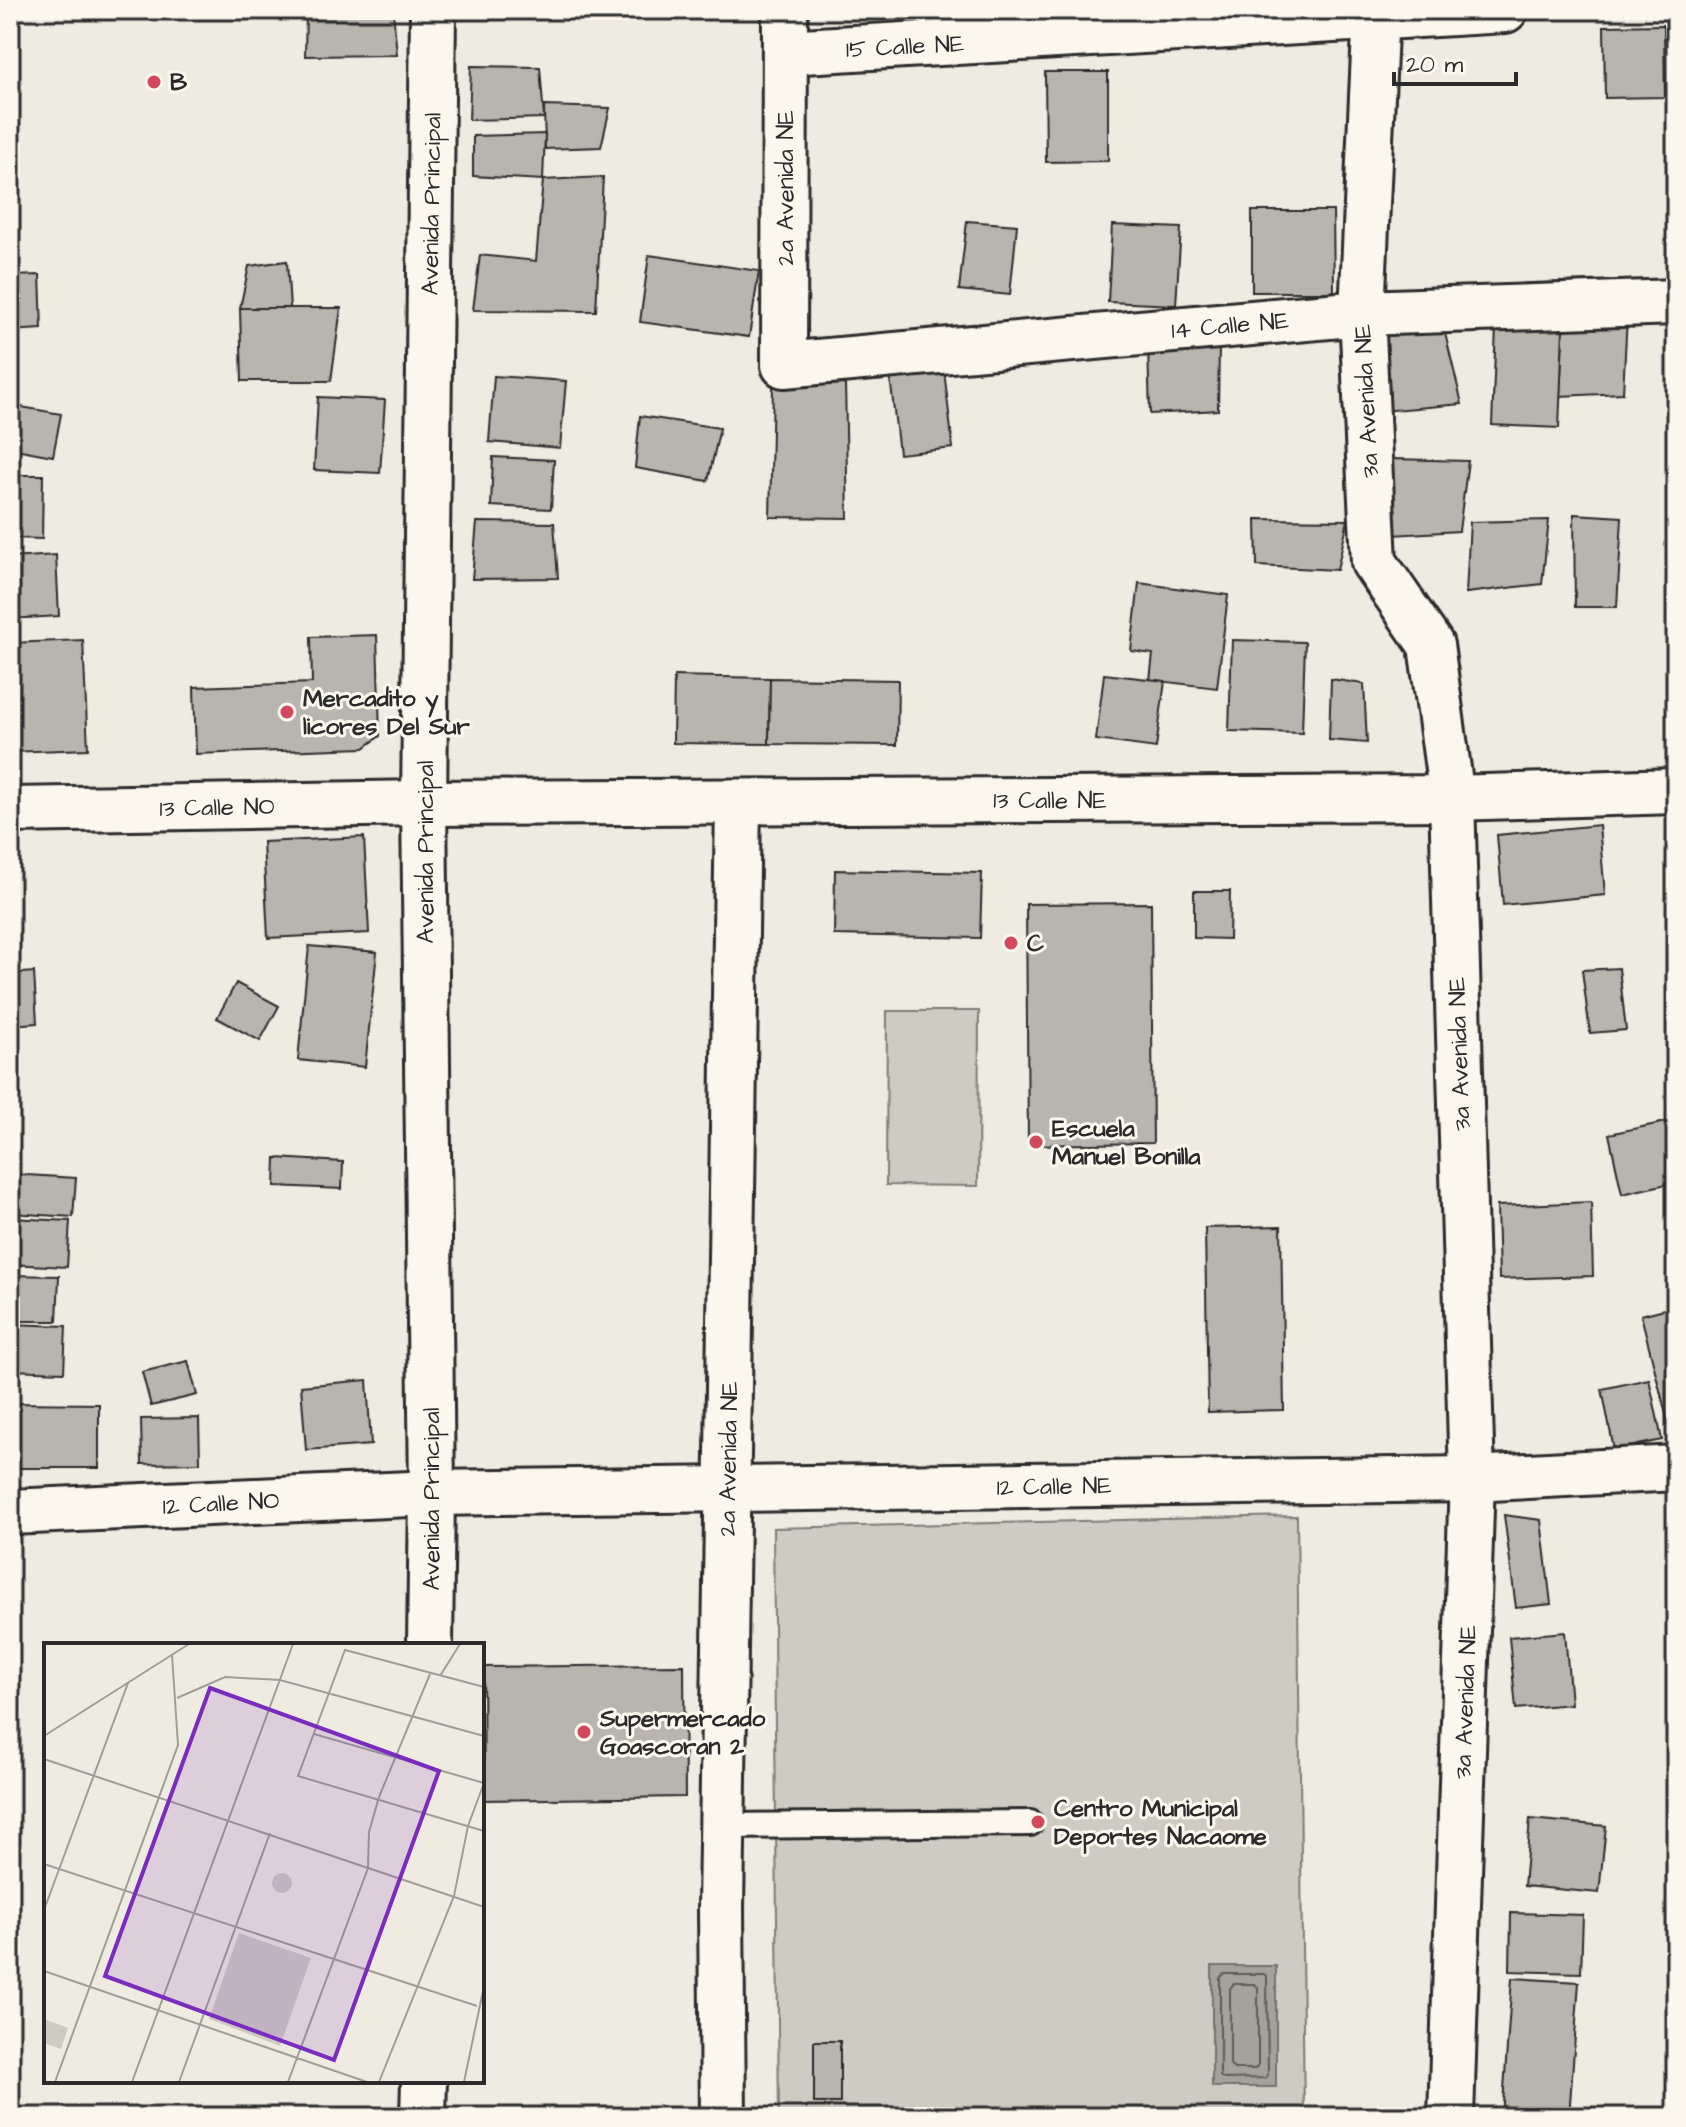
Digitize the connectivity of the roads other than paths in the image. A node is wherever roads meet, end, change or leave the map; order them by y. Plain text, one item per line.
1 (433, 10) edge
2 (1505, 10) edge
3 (1376, 15) edge
4 (785, 31) edge
5 (1676, 302) edge
6 (1362, 313) junction
7 (784, 365) joint
8 (1676, 791) edge
9 (1452, 798) junction
10 (738, 802) junction
11 (424, 803) junction
12 (10, 810) edge
13 (1676, 1468) edge
14 (1472, 1479) junction
15 (727, 1491) junction
16 (432, 1493) junction
17 (10, 1512) edge
18 (430, 1643) edge
19 (1030, 1823) dead end
20 (722, 1826) junction
21 (424, 2083) edge
22 (423, 2117) edge
23 (723, 2117) edge
24 (1451, 2117) edge

1 - 11 street, Avenida Principal
2 - 3 street, 15 Calle NE
3 - 4 street, 15 Calle NE
3 - 6 street, 3a Avenida NE
4 - 7 street, 2a Avenida NE
5 - 6 street, 14 Calle NE
6 - 7 street, 14 Calle NE
6 - 9 street, 3a Avenida NE
8 - 9 street, 13 Calle NE
9 - 10 street, 13 Calle NE
9 - 14 street, 3a Avenida NE
10 - 11 street, 13 Calle NE
10 - 15 street, 2a Avenida NE
11 - 12 street, 13 Calle NO
11 - 16 street, Avenida Principal
13 - 14 street, 12 Calle NE
14 - 15 street, 12 Calle NE
14 - 24 street, 3a Avenida NE
15 - 16 street, 12 Calle NE
15 - 20 street, 2a Avenida NE
16 - 17 street, 12 Calle NO
16 - 18 street, Avenida Principal
19 - 20 lane
20 - 23 street, 2a Avenida NE
21 - 22 street

